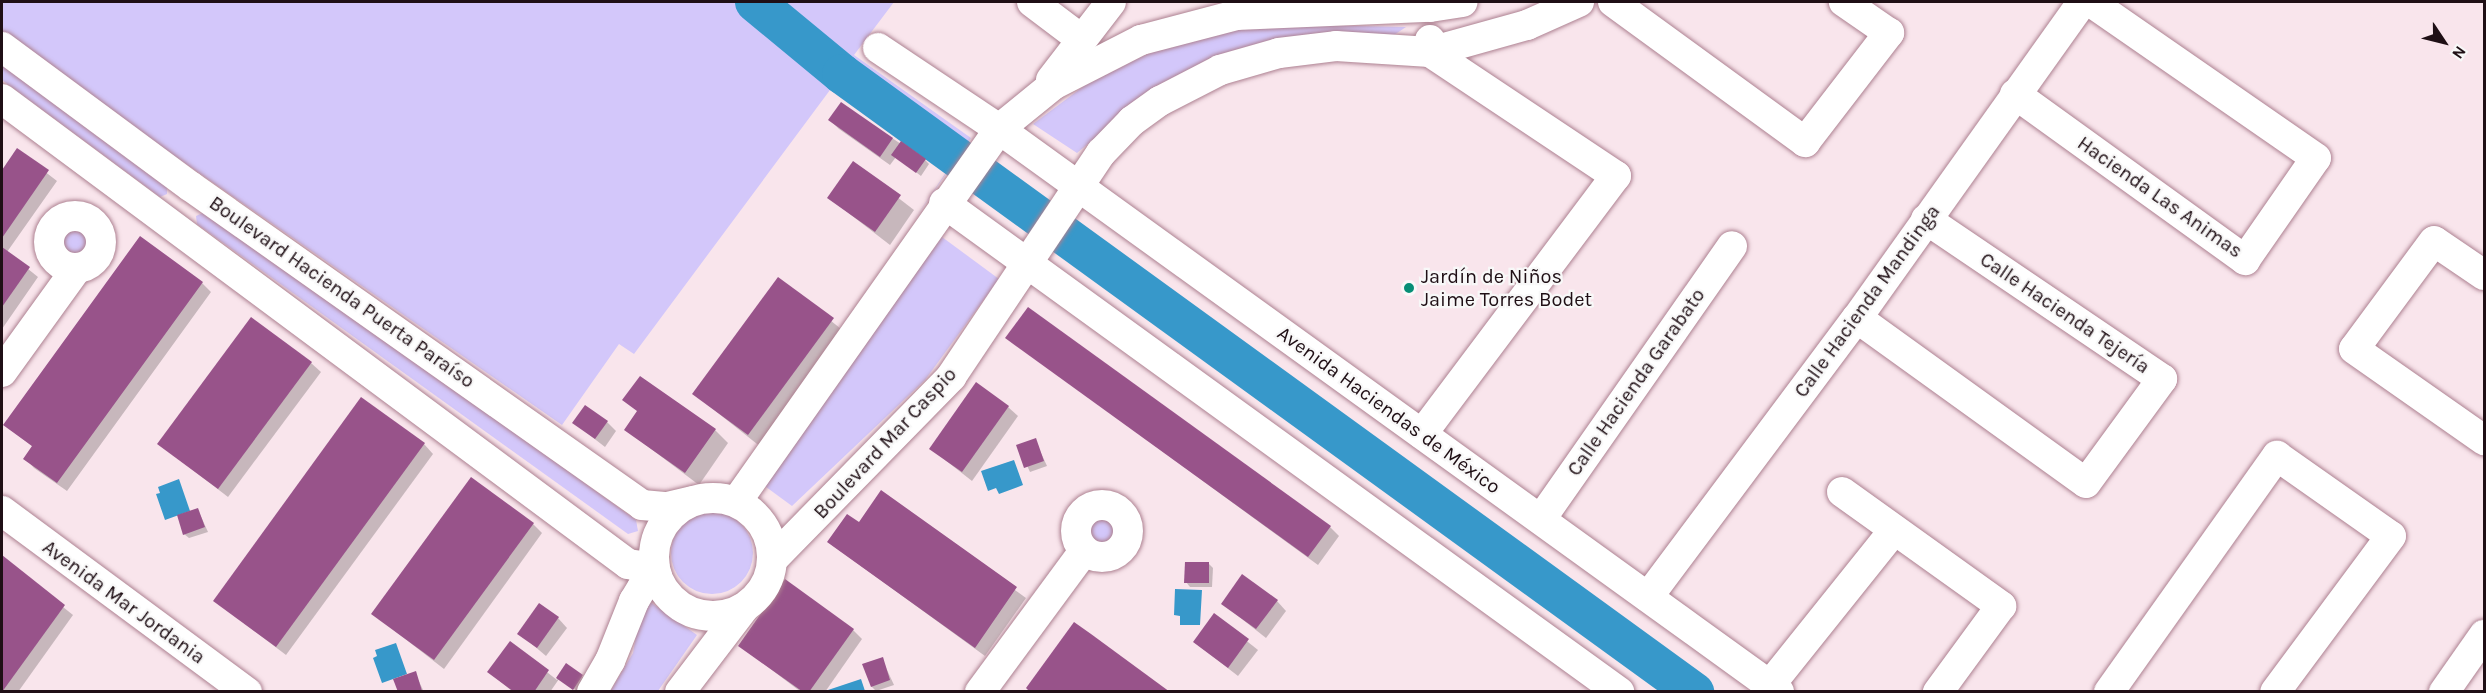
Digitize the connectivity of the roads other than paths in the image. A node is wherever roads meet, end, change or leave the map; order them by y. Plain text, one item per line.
1 (1032, 2) edge
2 (1111, 2) edge
3 (1463, 2) edge
4 (1579, 2) edge
5 (1613, 2) edge
6 (1845, 2) edge
7 (2082, 2) edge
8 (2091, 2) edge
9 (1430, 7) junction
10 (1081, 39) junction
11 (2, 47) edge
12 (878, 48) dead end
13 (1430, 52) junction
14 (2015, 94) junction
15 (1039, 96) junction
16 (2, 99) edge
17 (994, 136) junction
18 (190, 186) junction
19 (1074, 193) junction
20 (944, 203) junction
21 (1926, 219) junction
22 (165, 220) junction
23 (1732, 246) dead end
24 (1032, 255) junction
25 (77, 268) dead end
26 (2484, 275) edge
27 (1857, 318) junction
28 (2, 372) edge
29 (1422, 434) junction
30 (2484, 440) edge
31 (1842, 492) dead end
32 (692, 501) junction
33 (737, 501) junction
34 (2, 512) edge
35 (1541, 519) junction
36 (1894, 530) junction
37 (1084, 551) dead end
38 (773, 559) junction
39 (656, 572) junction
40 (1648, 597) junction
41 (744, 608) junction
42 (2484, 635) edge
43 (1774, 688) edge
44 (247, 692) edge
45 (592, 692) edge
46 (680, 692) edge
47 (980, 692) edge
48 (1619, 692) edge
49 (1938, 692) edge
50 (2109, 692) edge
51 (2276, 692) edge
52 (2444, 692) edge

1 - 10 street
2 - 10 street
3 - 9 street
4 - 13 street
5 - 6 street
7 - 14 street, Calle Hacienda Mandinga
8 - 14 street, Hacienda Las Animas
9 - 13 street
9 - 15 street
10 - 15 street
11 - 18 street, Boulevard Hacienda Puerta Paraíso
12 - 17 street, Avenida Haciendas de México
13 - 19 street, Boulevard Mar Caspio
13 - 29 street
14 - 21 street, Calle Hacienda Mandinga
15 - 17 street
16 - 22 street
17 - 19 street, Avenida Haciendas de México
17 - 20 street
18 - 22 street
18 - 32 street, Boulevard Hacienda Puerta Paraíso
19 - 24 street, Boulevard Mar Caspio
19 - 29 street, Avenida Haciendas de México
20 - 24 street
20 - 33 street
21 - 27 street, Calle Hacienda Mandinga
21 - 27 street, Calle Hacienda Tejería
22 - 39 street
23 - 35 street, Calle Hacienda Garabato
24 - 38 street, Boulevard Mar Caspio
24 - 48 street
25 - 28 street
26 - 30 street
27 - 40 street, Calle Hacienda Mandinga
29 - 35 street, Avenida Haciendas de México
31 - 36 street
32 - 33 street
32 - 39 street
33 - 38 street
34 - 44 street, Avenida Mar Jordania
35 - 40 street, Avenida Haciendas de México
36 - 43 street
36 - 49 street
37 - 47 street
38 - 41 street
39 - 41 street
39 - 45 street
40 - 43 street, Avenida Haciendas de México
41 - 46 street
42 - 52 street
50 - 51 street

